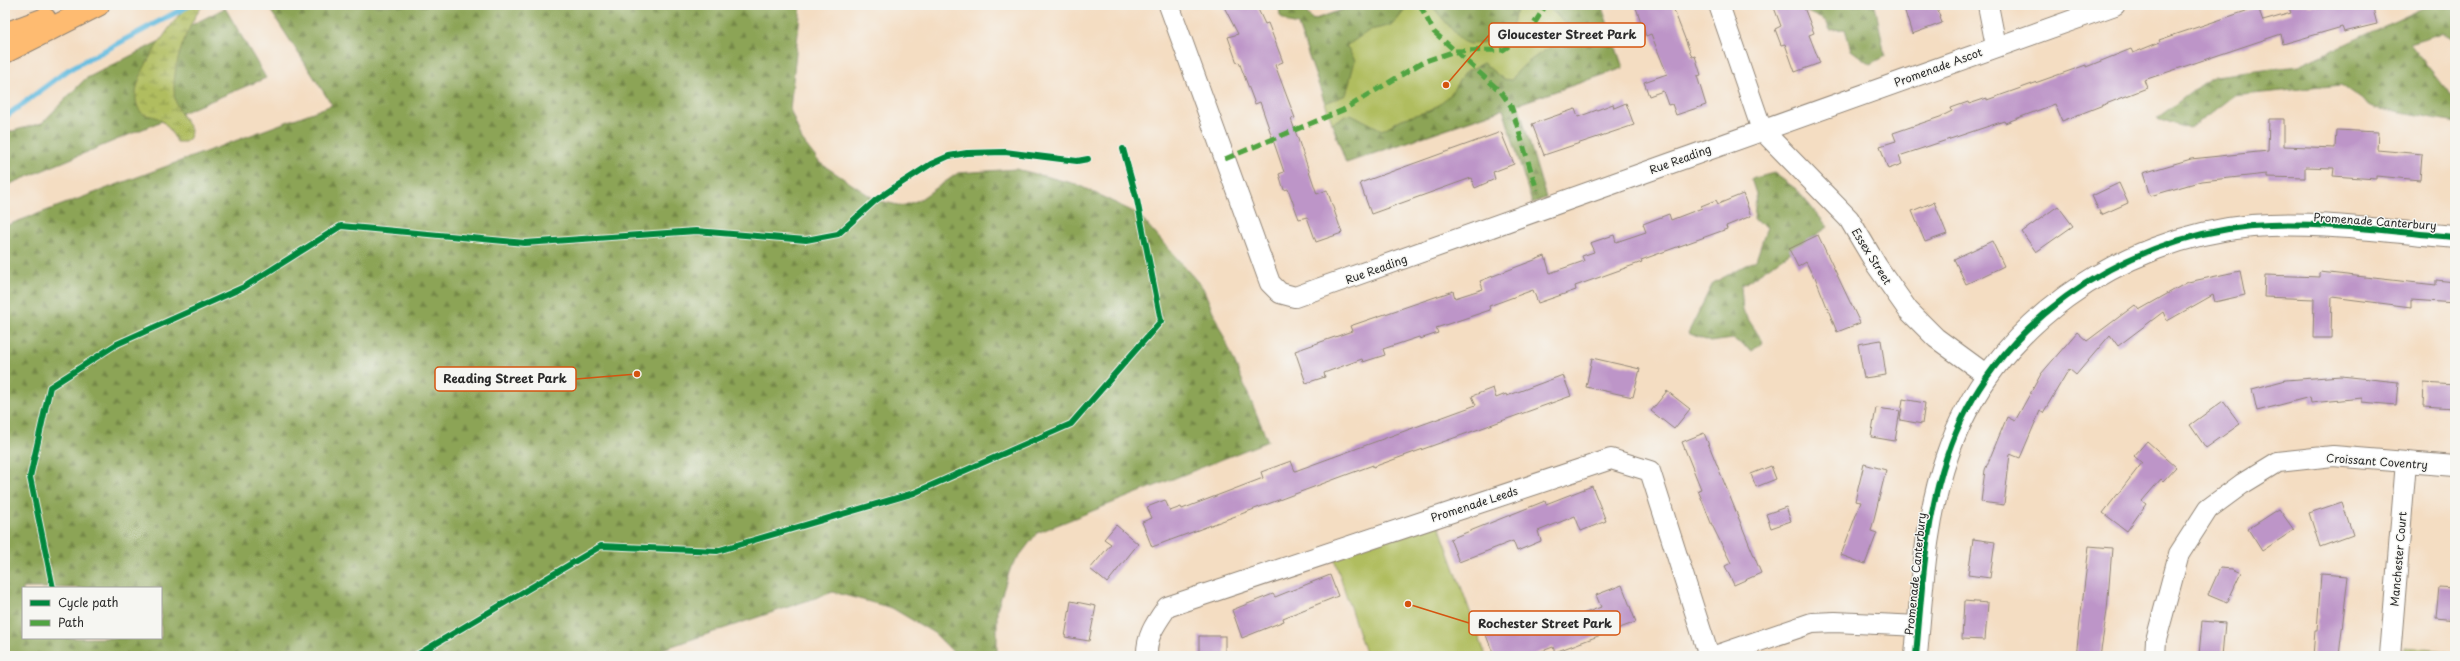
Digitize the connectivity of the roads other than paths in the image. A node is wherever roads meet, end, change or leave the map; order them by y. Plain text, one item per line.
1 (78, 5) edge
2 (98, 5) edge
3 (1169, 5) edge
4 (1719, 5) edge
5 (1988, 5) edge
6 (2115, 5) edge
7 (5, 34) edge
8 (1996, 46) junction
9 (5, 52) edge
10 (1762, 130) junction
11 (2455, 237) edge
12 (1988, 376) junction
13 (2406, 462) junction
14 (2455, 466) edge
15 (1919, 626) junction
16 (1147, 656) edge
17 (1709, 656) edge
18 (1715, 656) edge
19 (1916, 656) edge
20 (2155, 656) edge
21 (2390, 656) edge

1 - 7 highway
2 - 9 highway
3 - 10 street, Rue Reading
4 - 10 street
5 - 8 street
6 - 8 street, Promenade Ascot
8 - 10 street, Promenade Ascot
10 - 12 street, Essex Street
11 - 12 street, Promenade Canterbury
12 - 15 street, Promenade Canterbury
13 - 14 street, Croissant Coventry
13 - 20 street, Croissant Coventry
13 - 21 street, Manchester Court
15 - 18 street
15 - 19 street, Promenade Canterbury
16 - 17 street, Promenade Leeds

